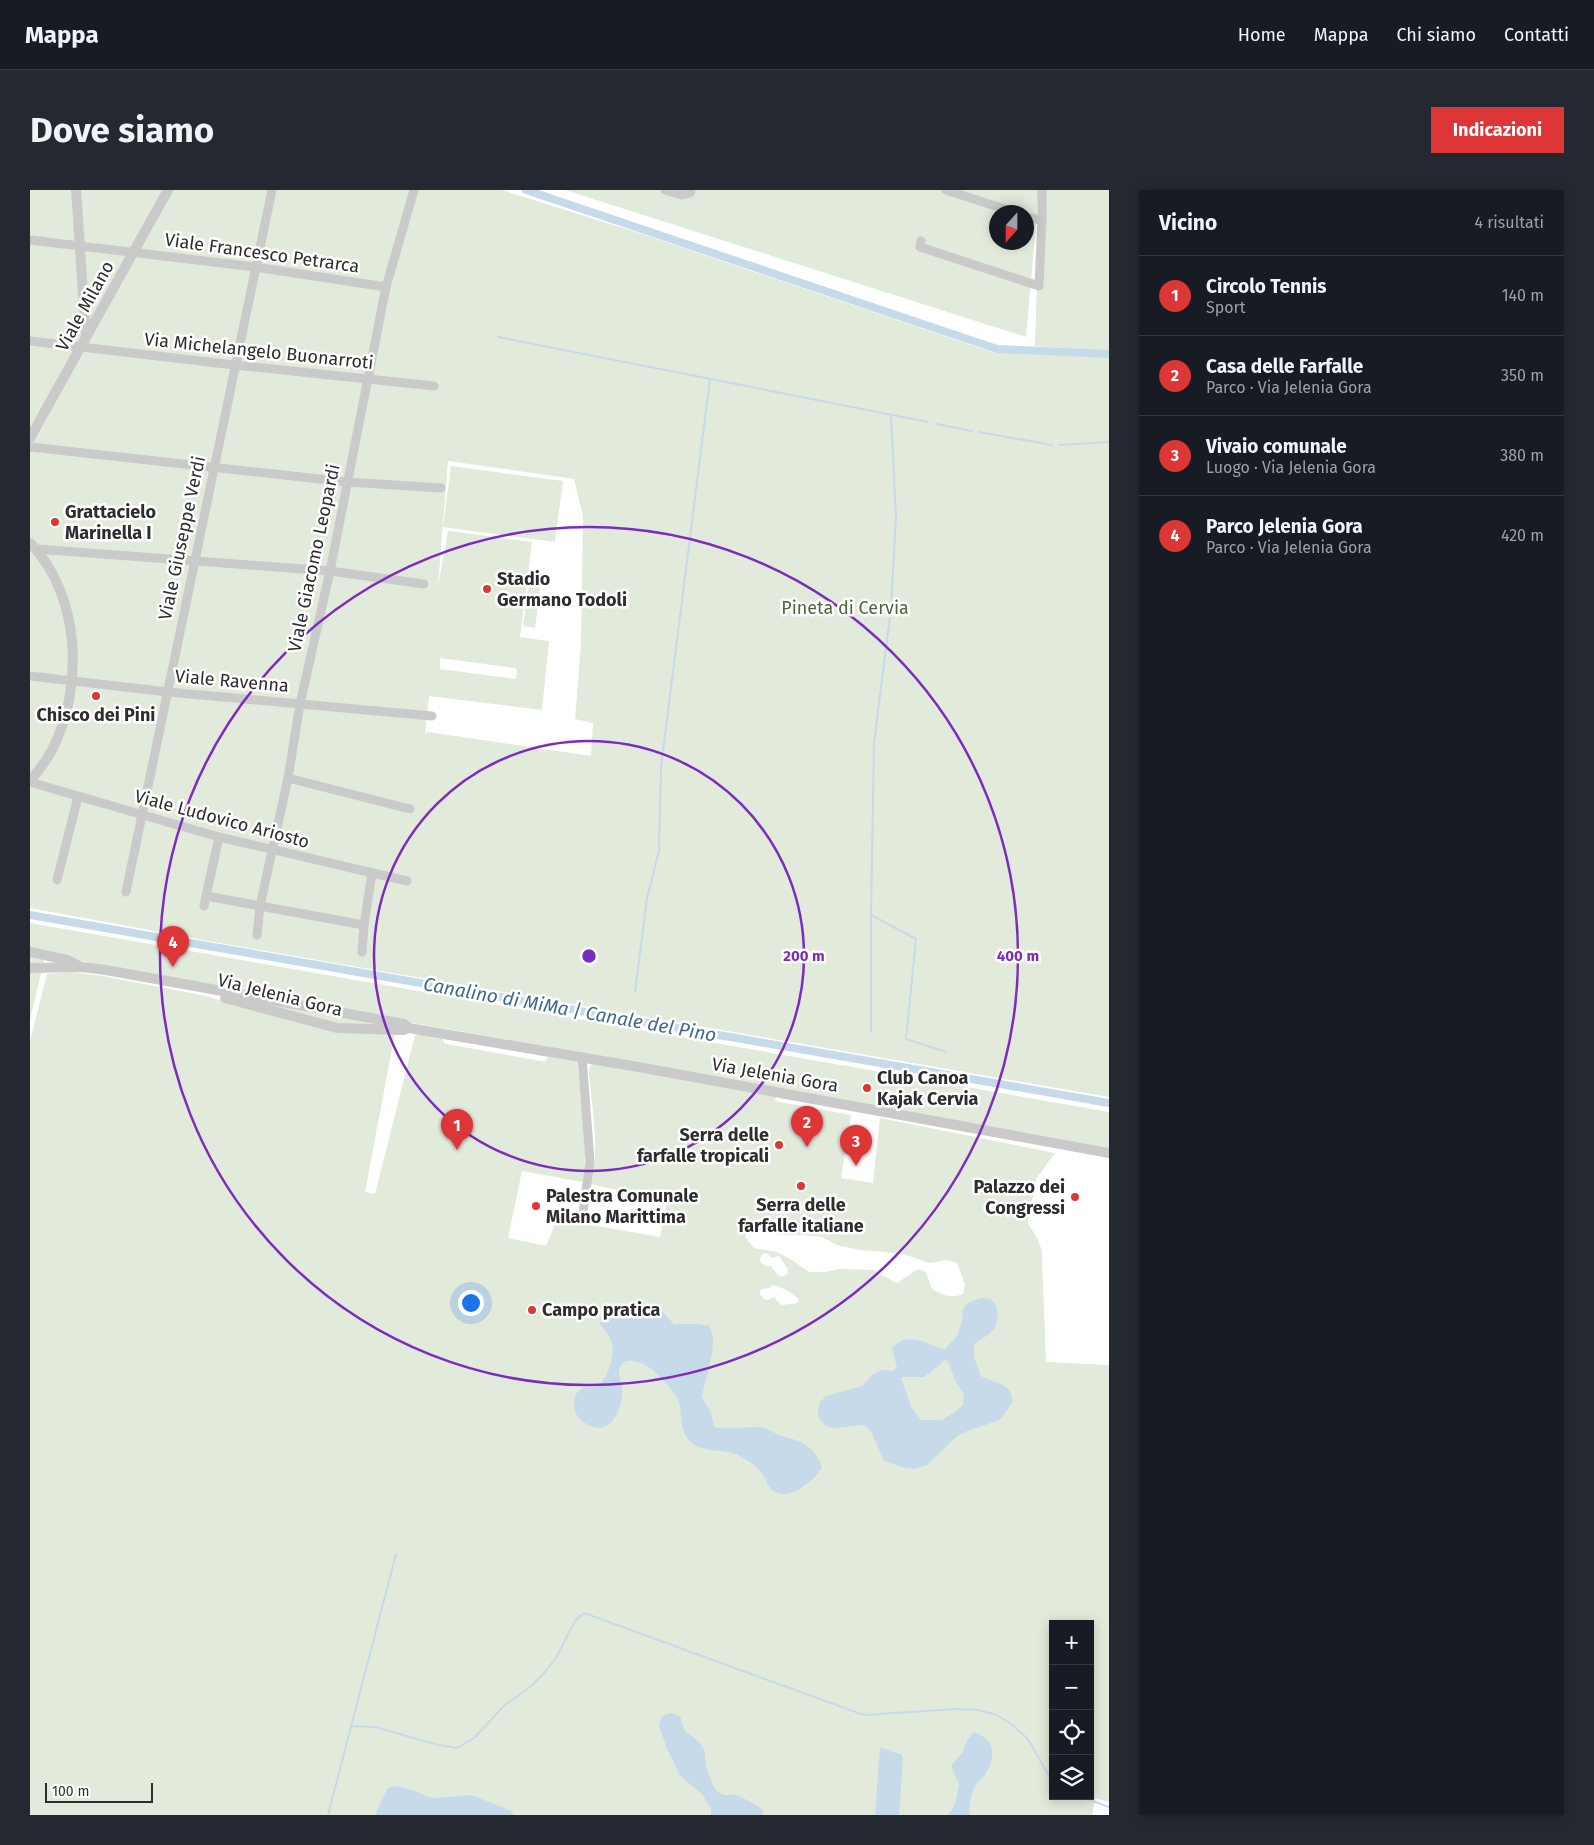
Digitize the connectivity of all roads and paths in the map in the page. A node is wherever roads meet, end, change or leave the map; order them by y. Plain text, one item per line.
1 (76, 190) edge
2 (168, 190) edge
3 (272, 190) edge
4 (414, 190) edge
5 (665, 190) edge
6 (691, 190) edge
7 (946, 190) edge
8 (1042, 190) edge
9 (992, 205) edge
10 (1034, 218) edge
11 (1042, 220) junction
12 (30, 240) edge
13 (921, 241) dead end
14 (80, 246) junction
15 (133, 252) junction
16 (255, 267) junction
17 (386, 288) junction
18 (84, 318) junction
19 (96, 320) junction
20 (30, 341) edge
21 (83, 343) junction
22 (234, 365) junction
23 (367, 379) junction
24 (434, 386) dead end
25 (30, 438) edge
26 (30, 446) edge
27 (213, 466) junction
28 (347, 482) junction
29 (441, 488) dead end
30 (33, 546) edge
31 (192, 562) junction
32 (330, 571) junction
33 (424, 584) dead end
34 (30, 676) edge
35 (72, 680) junction
36 (168, 692) junction
37 (300, 704) junction
38 (432, 716) dead end
39 (288, 778) junction
40 (30, 782) edge
41 (78, 797) junction
42 (410, 809) dead end
43 (142, 814) junction
44 (219, 837) junction
45 (271, 850) junction
46 (372, 873) junction
47 (57, 880) dead end
48 (407, 881) dead end
49 (126, 892) dead end
50 (206, 896) junction
51 (204, 906) dead end
52 (260, 906) junction
53 (364, 925) junction
54 (257, 935) dead end
55 (30, 952) edge
56 (362, 952) dead end
57 (82, 967) junction
58 (30, 968) edge
59 (174, 983) junction
60 (409, 1028) junction
61 (582, 1057) junction
62 (1109, 1153) edge
63 (582, 1220) dead end

1 - 14 street
2 - 15 street, Viale Milano
3 - 16 street, Viale Giuseppe Verdi
4 - 17 street, Viale Giacomo Leopardi
5 - 6 street
7 - 9 street
8 - 11 street
10 - 11 street
11 - 13 street
12 - 14 street, Viale Francesco Petrarca
14 - 15 street, Viale Francesco Petrarca
14 - 18 street
15 - 16 street, Viale Francesco Petrarca
15 - 19 street, Viale Milano
16 - 17 street, Viale Francesco Petrarca
16 - 22 street, Viale Giuseppe Verdi
17 - 23 street, Viale Giacomo Leopardi
18 - 19 street
18 - 21 street
19 - 21 street, Viale Milano
20 - 21 street, Via Michelangelo Buonarroti
21 - 22 street, Via Michelangelo Buonarroti
21 - 25 street, Viale Milano
22 - 23 street, Via Michelangelo Buonarroti
22 - 27 street, Viale Giuseppe Verdi
23 - 24 street, Via Michelangelo Buonarroti
23 - 28 street, Viale Giacomo Leopardi
26 - 27 street
27 - 28 street
27 - 31 street, Viale Giuseppe Verdi
28 - 29 street
28 - 32 street, Viale Giacomo Leopardi
30 - 31 street
30 - 35 street
31 - 32 street
31 - 36 street, Viale Giuseppe Verdi
32 - 33 street
32 - 37 street, Viale Giacomo Leopardi
34 - 35 street, Viale Ravenna
35 - 36 street, Viale Ravenna
35 - 40 street
36 - 37 street, Viale Ravenna
36 - 43 street, Viale Giuseppe Verdi
37 - 38 street, Viale Ravenna
37 - 39 street, Viale Giacomo Leopardi
39 - 42 street
39 - 45 street, Viale Giacomo Leopardi
40 - 41 street, Viale Ludovico Ariosto
41 - 43 street, Viale Ludovico Ariosto
41 - 47 street
43 - 44 street, Viale Ludovico Ariosto
43 - 49 street, Viale Giuseppe Verdi
44 - 45 street, Viale Ludovico Ariosto
44 - 50 street
45 - 46 street, Viale Ludovico Ariosto
45 - 52 street, Viale Giacomo Leopardi
46 - 48 street, Viale Ludovico Ariosto
46 - 53 street
50 - 51 street
50 - 52 street
52 - 53 street
52 - 54 street, Viale Giacomo Leopardi
53 - 56 street
55 - 57 street, Via Jelenia Gora
57 - 58 street, Via Jelenia Gora
57 - 59 street, Via Jelenia Gora
59 - 60 street, Via Jelenia Gora
59 - 60 street, Via Jelenia Gora
60 - 61 street, Via Jelenia Gora
61 - 62 street, Via Jelenia Gora
61 - 63 street

